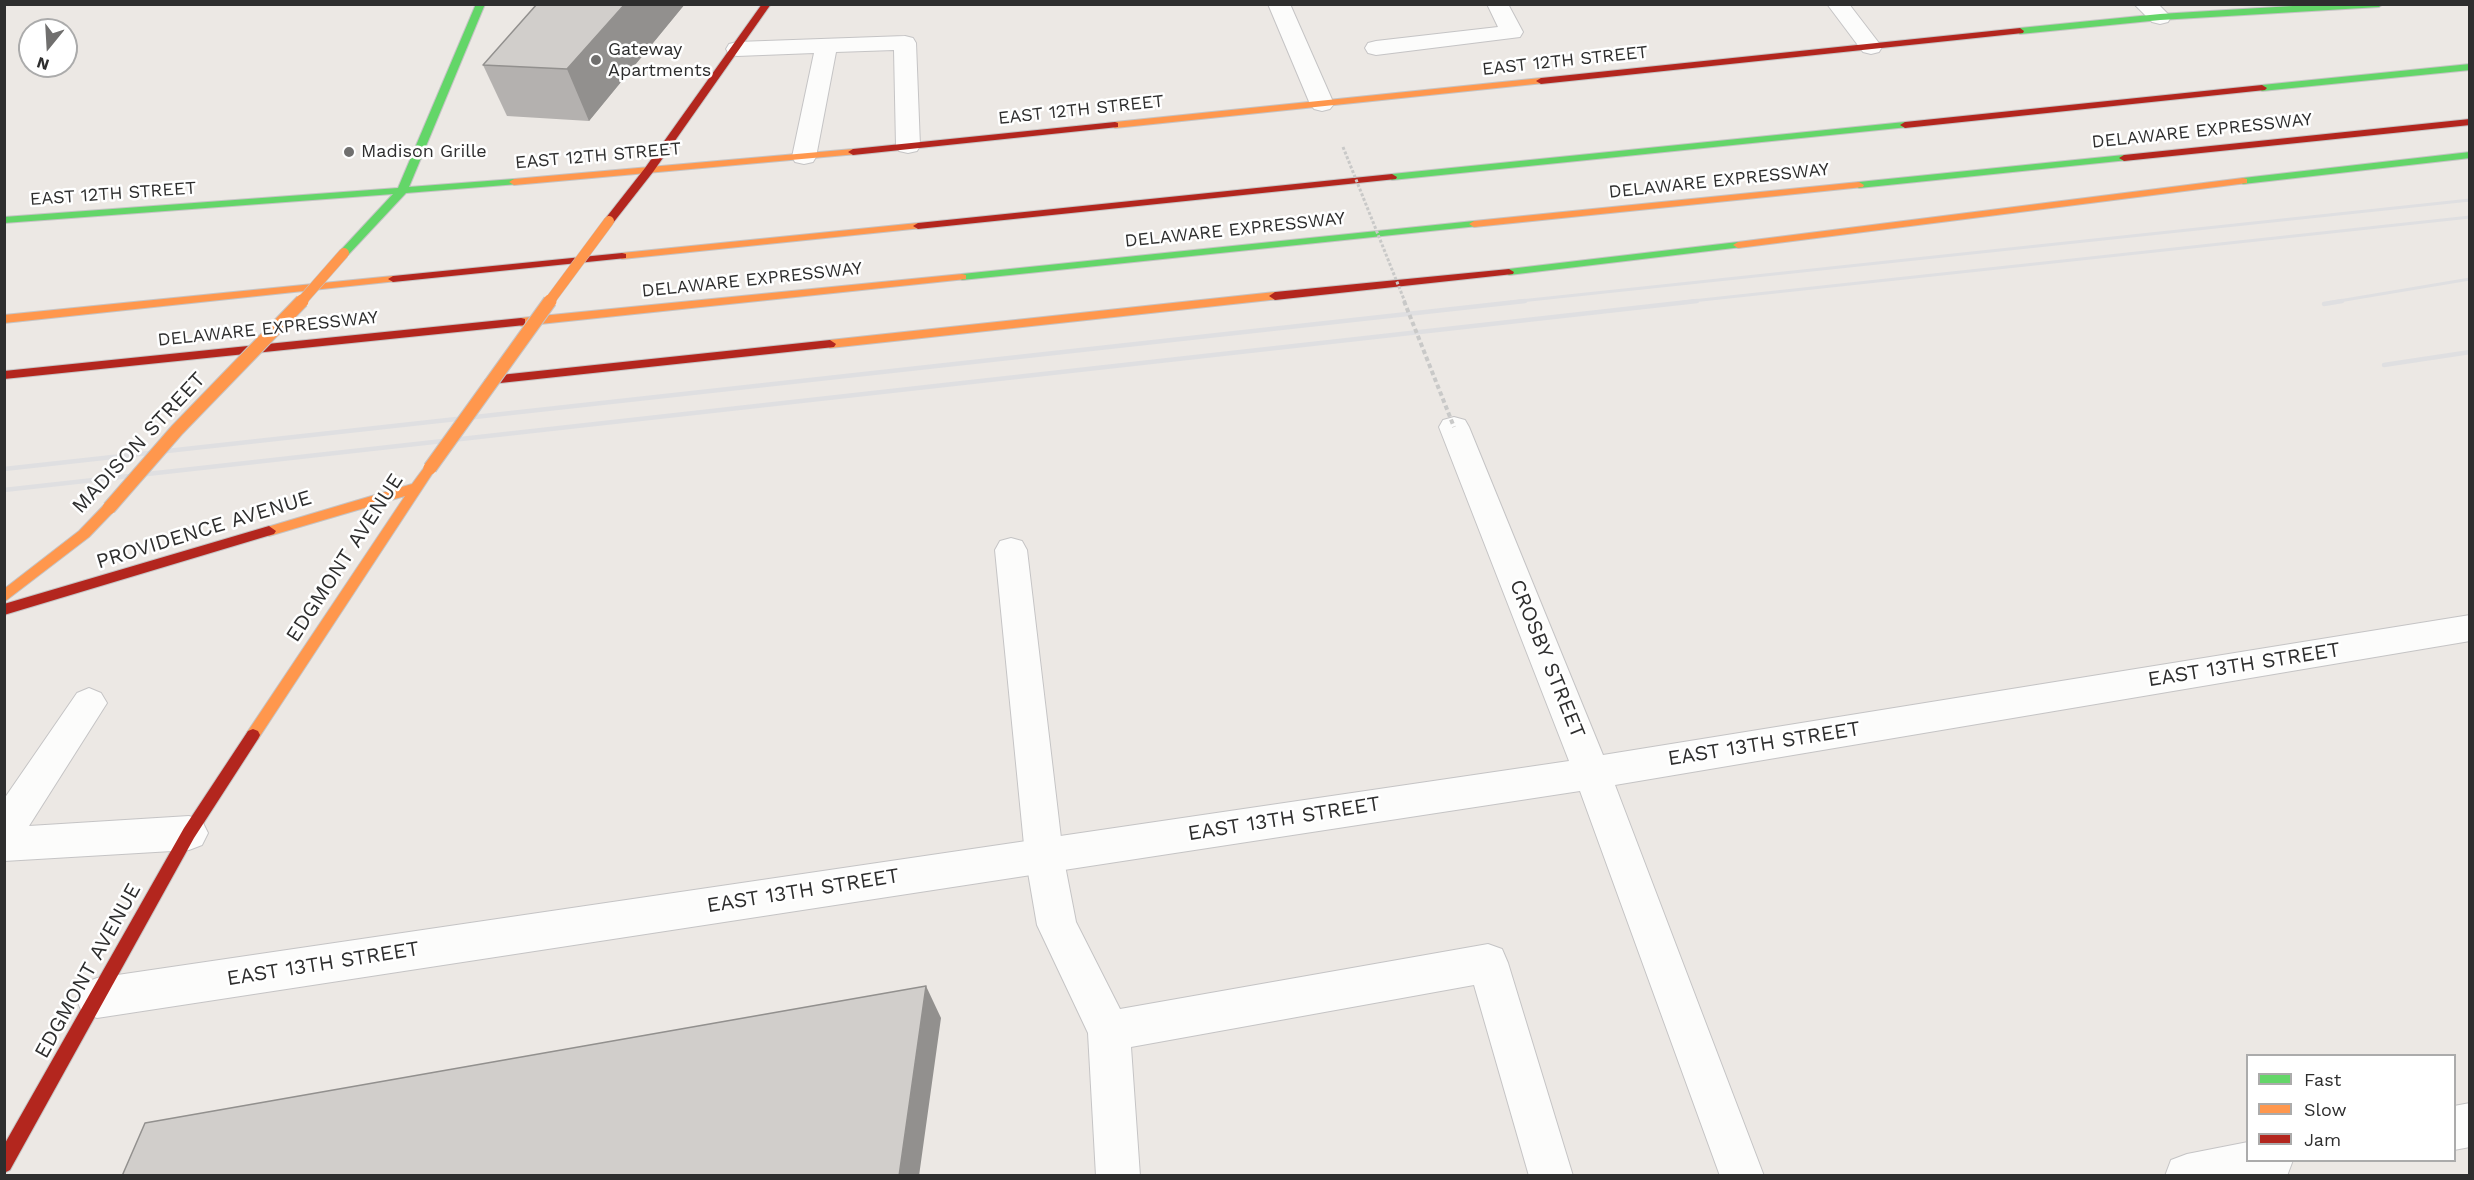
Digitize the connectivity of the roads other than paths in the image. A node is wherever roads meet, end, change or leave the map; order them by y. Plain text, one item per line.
1 (481, 4) edge
2 (767, 4) edge
3 (1280, 4) edge
4 (1497, 4) edge
5 (1837, 4) edge
6 (2379, 4) edge
7 (2152, 11) edge
8 (826, 47) junction
9 (1871, 47) junction
10 (1376, 48) dead end
11 (737, 49) junction
12 (2469, 67) edge
13 (1322, 104) junction
14 (2469, 122) edge
15 (908, 146) junction
16 (2469, 154) edge
17 (804, 157) junction
18 (649, 170) junction
19 (402, 190) junction
20 (4, 220) edge
21 (4, 319) edge
22 (4, 375) edge
23 (491, 380) junction
24 (1454, 427) road end
25 (416, 488) junction
26 (1011, 550) dead end
27 (4, 597) edge
28 (4, 610) edge
29 (2469, 628) edge
30 (89, 703) dead end
31 (1592, 772) junction
32 (4, 831) edge
33 (189, 833) junction
34 (4, 844) edge
35 (1044, 855) junction
36 (96, 998) junction
37 (1109, 1031) junction
38 (8, 1150) edge
39 (2265, 1162) edge
40 (1118, 1176) edge
41 (1551, 1176) edge
42 (1742, 1176) edge
43 (2187, 1176) edge

1 - 19 main road, MADISON STREET
2 - 11 main road, EDGMONT AVENUE
3 - 13 street
4 - 10 street
5 - 9 street
6 - 7 main road, EAST 12TH STREET
7 - 9 main road, EAST 12TH STREET
8 - 11 street
8 - 15 street
8 - 17 street
9 - 13 main road, EAST 12TH STREET
11 - 18 main road, EDGMONT AVENUE
12 - 21 main road, DELAWARE EXPRESSWAY
13 - 15 main road, EAST 12TH STREET
14 - 22 main road, DELAWARE EXPRESSWAY
15 - 17 main road, EAST 12TH STREET
16 - 23 main road, bridge
17 - 18 main road, EAST 12TH STREET
18 - 19 main road, EAST 12TH STREET
18 - 23 main road, EDGMONT AVENUE, bridge
19 - 20 main road, EAST 12TH STREET
19 - 27 main road, MADISON STREET, bridge
23 - 25 main road, EDGMONT AVENUE, bridge
24 - 31 street, CROSBY STREET
25 - 28 main road, PROVIDENCE AVENUE
25 - 33 main road, EDGMONT AVENUE
26 - 35 street
29 - 31 street, EAST 13TH STREET
30 - 32 street
31 - 35 street, EAST 13TH STREET
31 - 42 street, CROSBY STREET
33 - 34 street
33 - 36 main road, EDGMONT AVENUE
35 - 36 street, EAST 13TH STREET
35 - 37 street
36 - 38 main road, EDGMONT AVENUE
37 - 40 street
37 - 41 street
39 - 43 street

